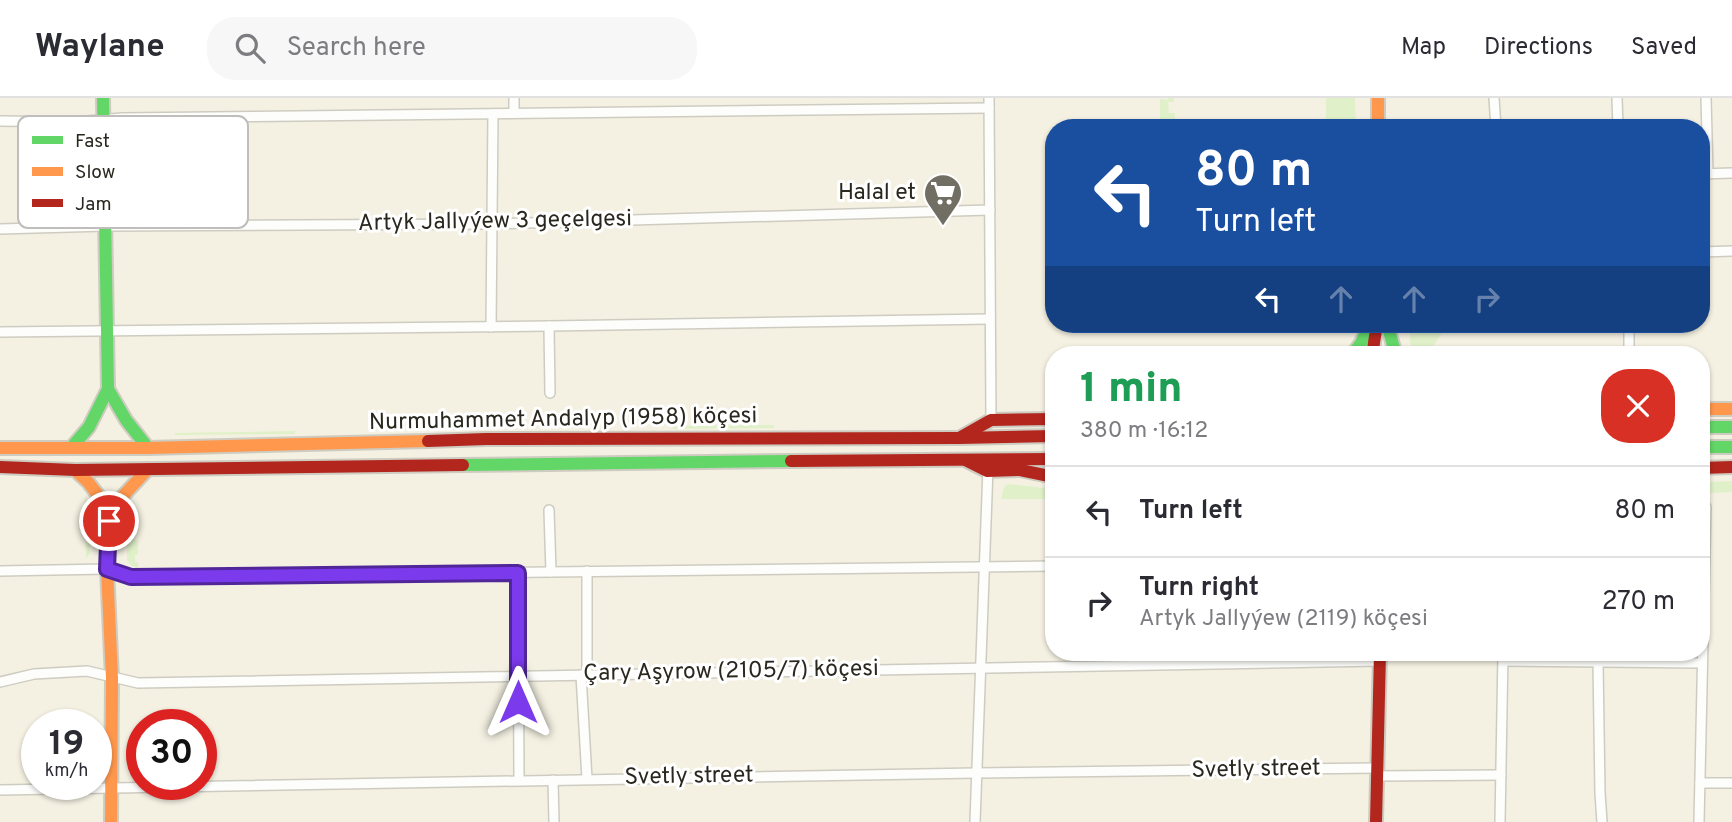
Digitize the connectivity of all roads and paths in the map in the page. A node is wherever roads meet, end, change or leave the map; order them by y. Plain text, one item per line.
1 (103, 98) edge
2 (514, 98) edge
3 (1378, 98) edge
4 (1494, 98) edge
5 (1617, 98) edge
6 (1706, 98) edge
7 (989, 103) edge
8 (514, 113) junction
9 (493, 114) junction
10 (104, 116) edge
11 (248, 117) edge
12 (1378, 119) edge
13 (1495, 119) edge
14 (1618, 119) edge
15 (1705, 119) edge
16 (0, 121) edge
17 (18, 121) edge
18 (1732, 173) edge
19 (1710, 174) edge
20 (990, 210) junction
21 (493, 224) junction
22 (248, 225) edge
23 (35, 228) edge
24 (106, 228) edge
25 (0, 229) edge
26 (1732, 251) edge
27 (1710, 252) edge
28 (990, 319) junction
29 (549, 326) junction
30 (491, 327) junction
31 (107, 331) junction
32 (0, 332) edge
33 (108, 389) junction
34 (550, 393) dead end
35 (1732, 409) edge
36 (1710, 410) edge
37 (990, 420) junction
38 (1045, 421) edge
39 (1045, 424) edge
40 (1710, 427) edge
41 (1732, 427) edge
42 (1045, 437) edge
43 (959, 438) junction
44 (1021, 438) junction
45 (72, 447) junction
46 (1710, 447) edge
47 (1732, 447) edge
48 (0, 448) edge
49 (148, 448) junction
50 (1045, 459) edge
51 (988, 465) junction
52 (0, 467) edge
53 (1732, 467) edge
54 (1710, 468) edge
55 (148, 469) junction
56 (75, 470) junction
57 (1045, 475) edge
58 (549, 510) dead end
59 (109, 521) junction
60 (1045, 566) edge
61 (984, 568) junction
62 (107, 569) junction
63 (0, 571) edge
64 (587, 571) junction
65 (551, 572) junction
66 (518, 573) junction
67 (1234, 661) edge
68 (1380, 661) edge
69 (1503, 661) edge
70 (1579, 661) edge
71 (1598, 662) junction
72 (1702, 663) joint
73 (979, 668) junction
74 (584, 675) junction
75 (517, 676) junction
76 (112, 678) junction
77 (0, 682) edge
78 (111, 709) edge
79 (1378, 772) junction
80 (976, 773) junction
81 (1500, 775) junction
82 (587, 779) junction
83 (519, 780) junction
84 (553, 780) junction
85 (1700, 783) junction
86 (1732, 783) edge
87 (112, 788) edge
88 (0, 790) edge
89 (21, 790) edge
90 (110, 800) edge
91 (111, 822) edge
92 (554, 822) edge
93 (975, 822) edge
94 (1376, 822) edge
95 (1500, 822) edge
96 (1602, 822) edge
97 (1699, 822) edge

1 - 10 main road
2 - 8 street
3 - 12 main road
4 - 13 street
5 - 14 street
6 - 15 street
7 - 8 street
7 - 20 street
8 - 9 street
9 - 11 street
9 - 21 street
16 - 17 street
18 - 19 street
20 - 21 street, Artyk Jallyýew 3 geçelgesi
20 - 28 street
21 - 22 street, Artyk Jallyýew 3 geçelgesi
21 - 30 street
23 - 25 street, Artyk Jallyýew 3 geçelgesi
24 - 31 main road
26 - 27 street
28 - 29 street
28 - 37 street
29 - 30 street
29 - 34 street
30 - 31 street
31 - 32 street
31 - 33 main road
33 - 45 main road
33 - 49 main road
35 - 36 main road
37 - 38 main road
37 - 43 main road
39 - 44 main road
40 - 41 main road
42 - 44 main road, Nurmuhammet Andalyp (1958) köçesi
43 - 44 main road, Nurmuhammet Andalyp (1958) köçesi
43 - 49 main road, Nurmuhammet Andalyp (1958) köçesi
45 - 48 main road, Nurmuhammet Andalyp (1958) köçesi
45 - 49 main road, Nurmuhammet Andalyp (1958) köçesi
46 - 47 main road
50 - 51 main road, Nurmuhammet Andalyp (1958) köçesi
51 - 55 main road, Nurmuhammet Andalyp (1958) köçesi
51 - 57 main road
51 - 61 street
52 - 56 main road, Nurmuhammet Andalyp (1958) köçesi
53 - 54 main road
55 - 56 main road, Nurmuhammet Andalyp (1958) köçesi
55 - 59 main road
56 - 59 main road
58 - 65 street
59 - 62 main road
60 - 61 street
61 - 64 street
61 - 73 street
62 - 63 street
62 - 66 street
62 - 76 main road
64 - 65 street
64 - 74 street
65 - 66 street
66 - 75 street
67 - 73 street, Çary Aşyrow (2105/7) köçesi
68 - 79 main road
69 - 81 street
70 - 71 street
71 - 72 street
71 - 96 street
72 - 85 street
73 - 74 street, Çary Aşyrow (2105/7) köçesi
73 - 80 street
74 - 75 street, Çary Aşyrow (2105/7) köçesi
74 - 82 street
75 - 76 street, Çary Aşyrow (2105/7) köçesi
75 - 83 street
76 - 77 street, Çary Aşyrow (2105/7) köçesi
76 - 78 main road
79 - 80 street, Svetly street
79 - 81 street, Svetly street
79 - 94 main road
80 - 82 street, Svetly street
80 - 93 street
81 - 95 street
82 - 84 street, Svetly street
83 - 84 street, Svetly street
83 - 87 street, Svetly street
84 - 92 street
85 - 86 street
85 - 97 street
88 - 89 street, Svetly street
90 - 91 main road

